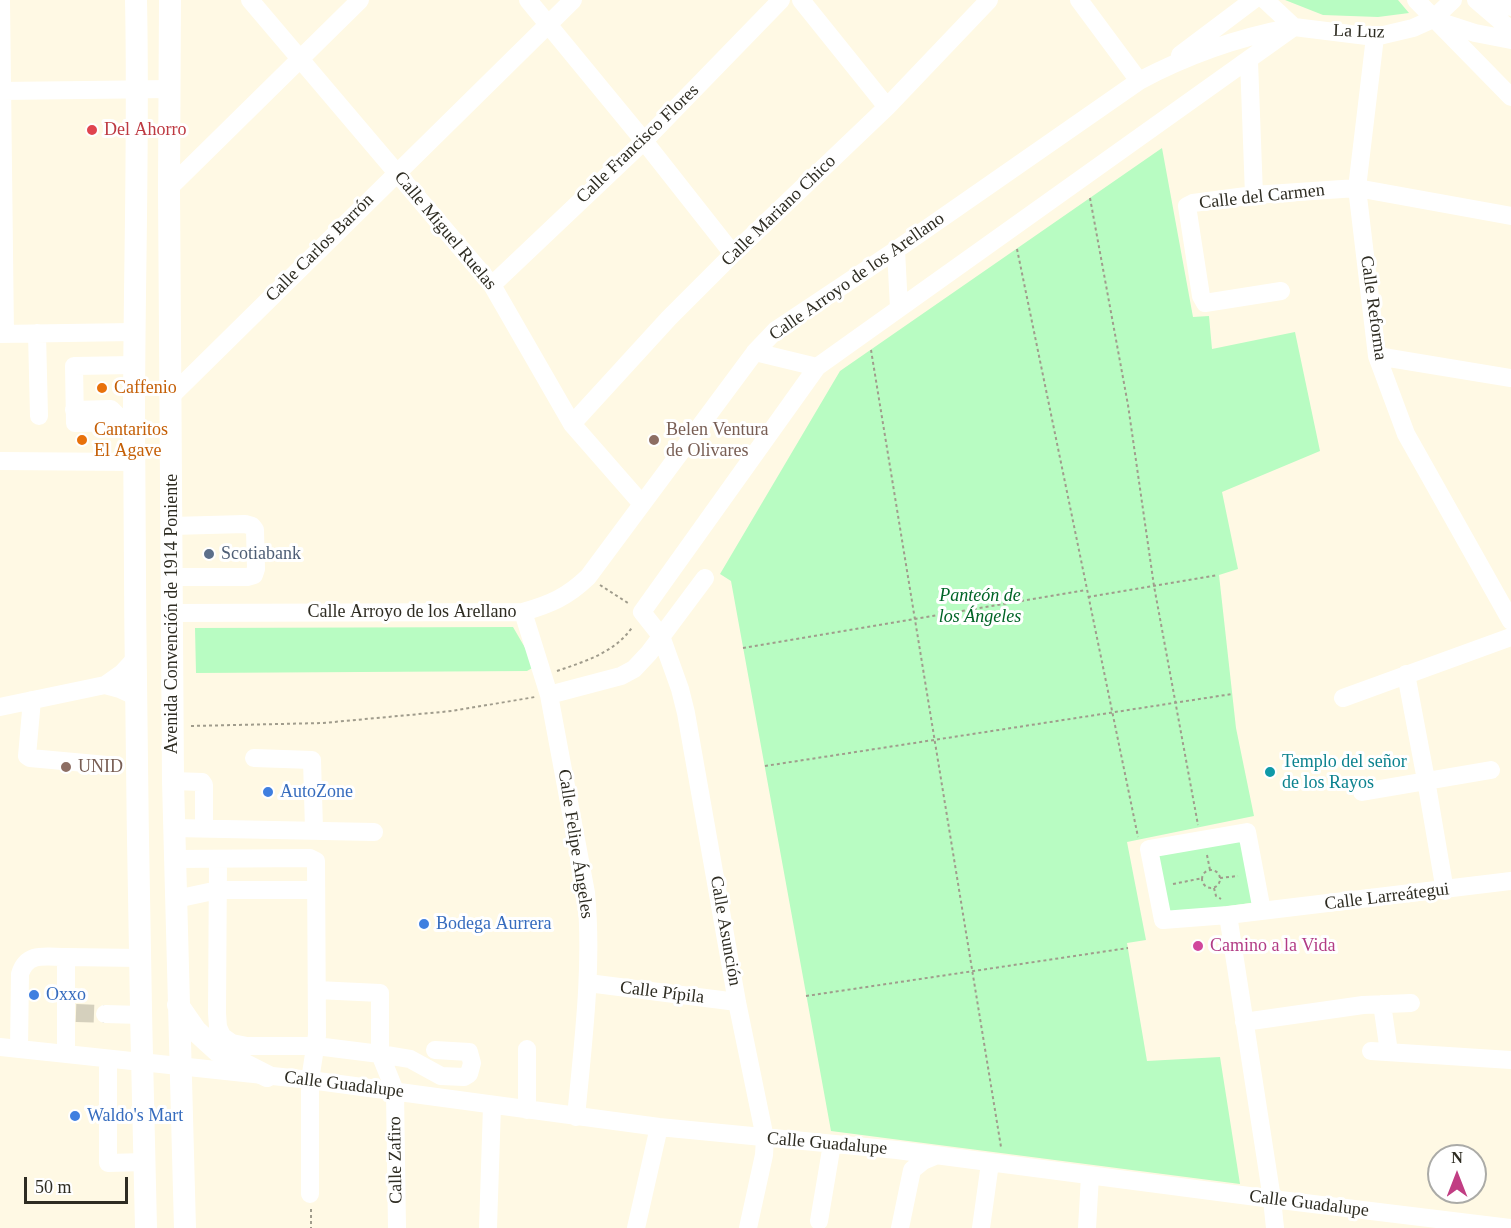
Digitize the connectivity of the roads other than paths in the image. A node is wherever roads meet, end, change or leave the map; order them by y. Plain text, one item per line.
1 (1, 0) edge
2 (136, 0) edge
3 (170, 0) edge
4 (250, 0) edge
5 (360, 0) edge
6 (528, 0) edge
7 (573, 0) edge
8 (782, 0) edge
9 (801, 0) edge
10 (989, 0) edge
11 (1079, 0) edge
12 (1253, 0) edge
13 (1265, 0) edge
14 (1416, 0) edge
15 (1453, 0) edge
16 (1476, 0) edge
17 (1490, 0) edge
18 (1511, 7) edge
19 (1433, 19) junction
20 (549, 25) junction
21 (1294, 27) junction
22 (1511, 30) edge
23 (1374, 37) junction
24 (1511, 40) edge
25 (301, 60) junction
26 (1249, 61) junction
27 (1159, 70) junction
28 (1139, 81) junction
29 (170, 89) junction
30 (138, 90) junction
31 (1, 91) edge
32 (1511, 97) edge
33 (887, 107) junction
34 (644, 141) junction
35 (396, 173) junction
36 (170, 188) junction
37 (1357, 188) junction
38 (1254, 195) junction
39 (1511, 216) edge
40 (896, 250) junction
41 (733, 254) junction
42 (492, 285) junction
43 (1281, 291) dead end
44 (899, 308) junction
45 (134, 332) junction
46 (37, 333) junction
47 (2, 334) edge
48 (755, 352) junction
49 (1377, 356) junction
50 (134, 365) junction
51 (818, 367) junction
52 (1511, 378) edge
53 (171, 396) junction
54 (39, 416) dead end
55 (129, 422) junction
56 (572, 424) junction
57 (0, 461) edge
58 (134, 462) junction
59 (642, 504) junction
60 (172, 526) junction
61 (172, 577) junction
62 (705, 578) dead end
63 (523, 612) junction
64 (172, 613) junction
65 (1511, 621) edge
66 (661, 636) junction
67 (1511, 637) edge
68 (135, 659) junction
69 (1406, 674) junction
70 (105, 685) junction
71 (549, 695) junction
72 (135, 696) junction
73 (1343, 698) dead end
74 (32, 700) junction
75 (0, 707) edge
76 (254, 758) dead end
77 (107, 765) dead end
78 (1491, 770) dead end
79 (1426, 780) junction
80 (173, 781) junction
81 (1362, 792) dead end
82 (174, 828) junction
83 (204, 828) junction
84 (314, 829) junction
85 (374, 832) dead end
86 (175, 859) junction
87 (218, 860) junction
88 (1511, 881) edge
89 (218, 890) junction
90 (316, 890) junction
91 (1445, 891) junction
92 (176, 899) junction
93 (1262, 911) junction
94 (1228, 915) junction
95 (66, 957) junction
96 (140, 958) junction
97 (588, 983) junction
98 (317, 990) junction
99 (737, 1002) junction
100 (1411, 1003) dead end
101 (178, 1004) junction
102 (1382, 1004) junction
103 (105, 1014) tunnel mouth
104 (141, 1015) junction
105 (1244, 1022) junction
106 (316, 1046) junction
107 (0, 1047) edge
108 (19, 1049) junction
109 (528, 1049) dead end
110 (443, 1050) dead end
111 (66, 1054) junction
112 (380, 1054) junction
113 (108, 1059) junction
114 (1511, 1060) edge
115 (142, 1063) junction
116 (182, 1067) junction
117 (267, 1076) junction
118 (310, 1080) junction
119 (395, 1091) junction
120 (492, 1106) junction
121 (527, 1110) junction
122 (576, 1117) junction
123 (659, 1127) junction
124 (765, 1138) junction
125 (832, 1144) junction
126 (897, 1150) junction
127 (935, 1156) junction
128 (996, 1158) junction
129 (145, 1162) junction
130 (912, 1170) junction
131 (1090, 1176) junction
132 (310, 1194) road end
133 (1272, 1199) junction
134 (819, 1221) dead end
135 (146, 1228) edge
136 (185, 1228) edge
137 (397, 1228) edge
138 (488, 1228) edge
139 (636, 1228) edge
140 (748, 1228) edge
141 (900, 1228) edge
142 (981, 1228) edge
143 (1087, 1228) edge
144 (1275, 1228) edge
145 (1511, 1228) edge

1 - 31 street
2 - 30 main road, Avenida Convención de 1914 Poniente
3 - 29 main road, Avenida Convención de 1914 Poniente
4 - 25 street, Calle Miguel Ruelas
5 - 25 street
6 - 20 street
7 - 20 street, Calle Carlos Barrón
8 - 34 street, Calle Francisco Flores
9 - 33 street
10 - 33 street, Calle Mariano Chico
11 - 28 street
12 - 27 street, Calle Arroyo de los Arellano
13 - 21 street
14 - 19 street
15 - 19 street, La Luz
16 - 22 street
17 - 18 street
19 - 23 street, La Luz
19 - 24 street
19 - 32 street
20 - 34 street
20 - 35 street, Calle Carlos Barrón
21 - 23 street, La Luz
21 - 26 street
21 - 27 street, Calle Arroyo de los Arellano
23 - 37 street, Calle Reforma
25 - 35 street, Calle Miguel Ruelas
25 - 36 street
26 - 38 street
26 - 44 street
27 - 28 street, Calle Arroyo de los Arellano
28 - 40 street, Calle Arroyo de los Arellano
29 - 30 street
29 - 36 main road, Avenida Convención de 1914 Poniente
30 - 31 street
30 - 45 main road, Avenida Convención de 1914 Poniente
31 - 47 street
33 - 41 street, Calle Mariano Chico
34 - 41 street
34 - 42 street, Calle Francisco Flores
35 - 42 street, Calle Miguel Ruelas
35 - 53 street, Calle Carlos Barrón
36 - 53 main road, Avenida Convención de 1914 Poniente
37 - 38 street, Calle del Carmen
37 - 39 street, Calle del Carmen
37 - 49 street, Calle Reforma
38 - 43 street, Calle del Carmen
40 - 44 street
40 - 48 street, Calle Arroyo de los Arellano
41 - 56 street, Calle Mariano Chico
42 - 56 street, Calle Miguel Ruelas
44 - 51 street
45 - 46 street
45 - 50 main road, Avenida Convención de 1914 Poniente
46 - 47 street
46 - 54 street
48 - 51 street
48 - 59 street, Calle Arroyo de los Arellano
49 - 52 street
49 - 65 street, Calle Reforma
50 - 55 main road, Avenida Convención de 1914 Poniente
50 - 55 street
51 - 66 street
53 - 60 main road, Avenida Convención de 1914 Poniente
55 - 58 main road, Avenida Convención de 1914 Poniente
56 - 59 street, Calle Miguel Ruelas
57 - 58 street
58 - 68 main road, Avenida Convención de 1914 Poniente
59 - 63 street, Calle Arroyo de los Arellano
60 - 61 main road, Avenida Convención de 1914 Poniente
60 - 61 street
61 - 64 main road, Avenida Convención de 1914 Poniente
62 - 66 street
63 - 64 street, Calle Arroyo de los Arellano
63 - 71 street, Calle Felipe Ángeles
64 - 80 main road, Avenida Convención de 1914 Poniente
66 - 71 street
66 - 99 street, Calle Asunción
67 - 69 street
68 - 70 street
68 - 72 main road, Avenida Convención de 1914 Poniente
69 - 73 street
69 - 79 street
70 - 72 street
70 - 74 street
71 - 97 street, Calle Felipe Ángeles
72 - 96 main road, Avenida Convención de 1914 Poniente
74 - 75 street
74 - 77 street
76 - 84 street
78 - 79 street
79 - 81 street
79 - 91 street
80 - 82 main road, Avenida Convención de 1914 Poniente
80 - 83 street
82 - 83 street
82 - 86 main road, Avenida Convención de 1914 Poniente
83 - 84 street
84 - 85 street
86 - 87 street
86 - 92 main road, Avenida Convención de 1914 Poniente
87 - 89 street
87 - 90 street
88 - 91 street, Calle Larreátegui
89 - 90 street
89 - 92 street
89 - 106 street
90 - 98 street
91 - 93 street, Calle Larreátegui
92 - 101 main road, Avenida Convención de 1914 Poniente
93 - 94 street, Calle Larreátegui
93 - 94 street, Calle Larreátegui
94 - 105 street
95 - 96 street
95 - 108 street
95 - 111 street
96 - 104 main road, Avenida Convención de 1914 Poniente
97 - 99 street, Calle Pípila
97 - 122 street, Calle Felipe Ángeles
98 - 106 street
98 - 112 street
99 - 124 street, Calle Asunción
100 - 102 street
101 - 116 main road, Avenida Convención de 1914 Poniente
101 - 117 main road
102 - 105 street
102 - 114 street
103 - 104 street
104 - 115 main road, Avenida Convención de 1914 Poniente
105 - 133 street
106 - 112 street
106 - 118 street
107 - 108 street, Calle Guadalupe
108 - 111 street, Calle Guadalupe
109 - 121 street
110 - 112 street
111 - 113 street, Calle Guadalupe
112 - 119 street
113 - 115 street, Calle Guadalupe
113 - 129 street
115 - 116 street, Calle Guadalupe
115 - 129 main road, Avenida Convención de 1914 Poniente
116 - 117 street, Calle Guadalupe
116 - 136 main road, Avenida Convención de 1914 Poniente
117 - 118 street, Calle Guadalupe
118 - 119 street, Calle Guadalupe
118 - 132 street
119 - 120 street, Calle Guadalupe
119 - 137 street, Calle Zafiro
120 - 121 street, Calle Guadalupe
120 - 138 street
121 - 122 street, Calle Guadalupe
122 - 123 street, Calle Guadalupe
123 - 124 street, Calle Guadalupe
123 - 139 street
124 - 125 street, Calle Guadalupe
124 - 140 street, Calle Asunción
125 - 126 street, Calle Guadalupe
125 - 134 street
126 - 127 street, Calle Guadalupe
126 - 130 street
127 - 128 street, Calle Guadalupe
127 - 130 street
128 - 131 street, Calle Guadalupe
128 - 142 street
129 - 135 main road, Avenida Convención de 1914 Poniente
130 - 141 street
131 - 133 street, Calle Guadalupe
131 - 143 street
133 - 144 street
133 - 145 street, Calle Guadalupe

